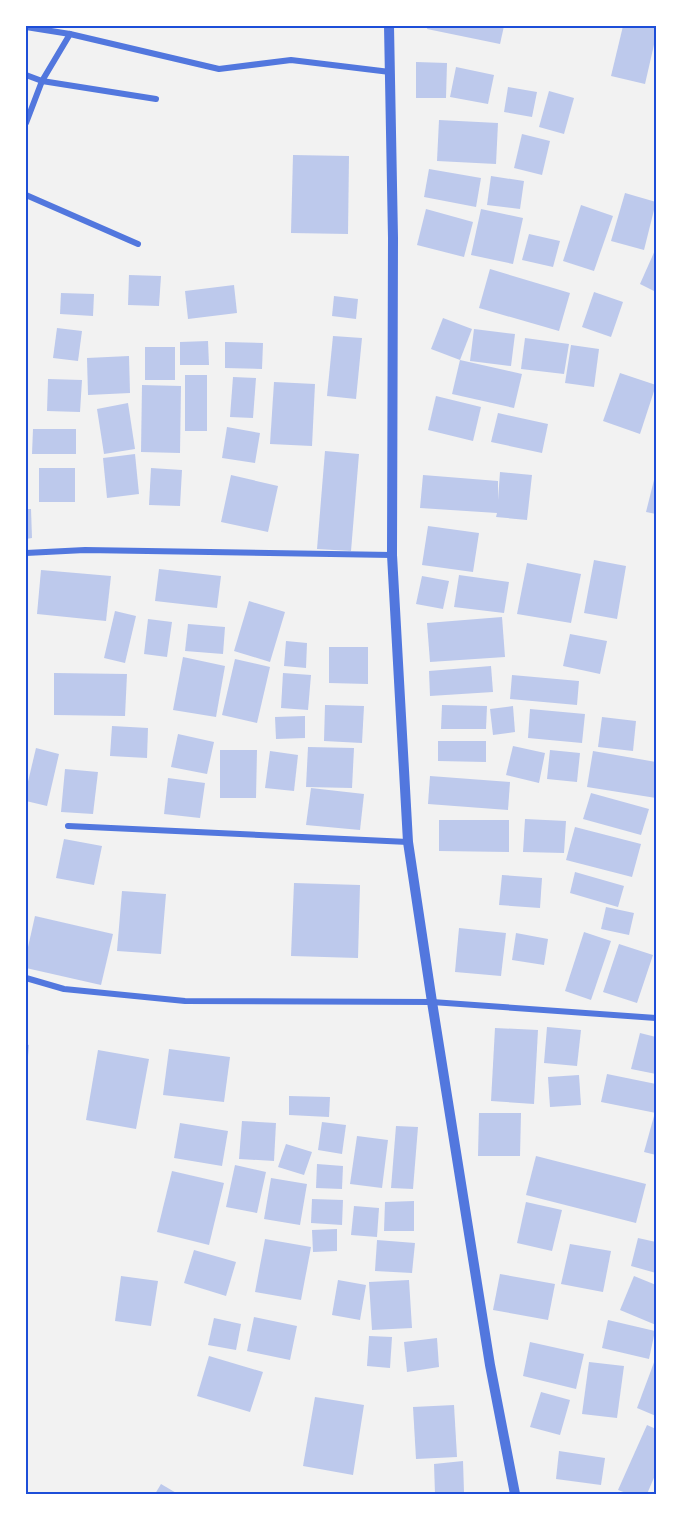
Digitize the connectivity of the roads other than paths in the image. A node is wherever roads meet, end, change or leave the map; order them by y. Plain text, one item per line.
1 (389, 26) edge
2 (26, 27) edge
3 (70, 34) junction
4 (390, 72) junction
5 (26, 75) edge
6 (42, 81) junction
7 (156, 99) dead end
8 (26, 123) edge
9 (26, 195) edge
10 (138, 244) dead end
11 (26, 553) edge
12 (392, 555) junction
13 (68, 826) dead end
14 (408, 842) junction
15 (26, 978) edge
16 (432, 1002) junction
17 (657, 1018) edge
18 (515, 1494) edge

1 - 4 street
2 - 3 street
3 - 4 street
3 - 6 street
4 - 12 street
5 - 6 street
6 - 7 street
6 - 8 street
9 - 10 street
11 - 12 street
12 - 14 street
13 - 14 street
14 - 16 street
15 - 16 street
16 - 17 street
16 - 18 street

